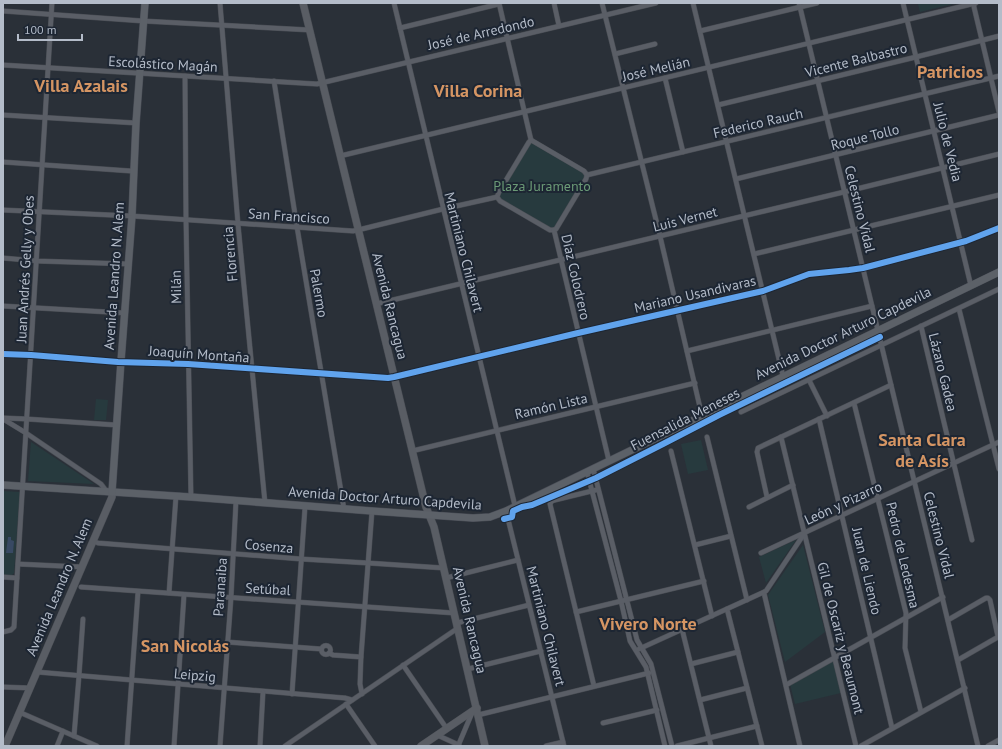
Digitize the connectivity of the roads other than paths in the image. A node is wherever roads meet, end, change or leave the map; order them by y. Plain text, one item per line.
1 (52, 3) edge
2 (144, 3) edge
3 (220, 3) edge
4 (303, 3) edge
5 (394, 3) edge
6 (554, 3) edge
7 (602, 3) edge
8 (656, 3) edge
9 (693, 3) edge
10 (816, 3) edge
11 (903, 3) edge
12 (974, 3) edge
13 (499, 4) edge
14 (644, 4) edge
15 (651, 4) edge
16 (799, 5) edge
17 (3, 11) edge
18 (52, 14) junction
19 (606, 15) junction
20 (143, 20) junction
21 (907, 20) junction
22 (222, 25) junction
23 (559, 26) junction
24 (400, 28) junction
25 (310, 30) junction
26 (700, 31) junction
27 (999, 36) edge
28 (507, 38) junction
29 (982, 40) junction
30 (655, 44) dead end
31 (808, 44) junction
32 (615, 54) junction
33 (916, 57) junction
34 (408, 62) junction
35 (3, 65) edge
36 (48, 68) junction
37 (709, 68) junction
38 (140, 73) junction
39 (185, 76) junction
40 (999, 76) edge
41 (226, 78) junction
42 (665, 78) junction
43 (991, 78) junction
44 (274, 81) junction
45 (818, 81) junction
46 (322, 82) junction
47 (623, 88) junction
48 (925, 94) junction
49 (718, 105) junction
50 (524, 112) junction
51 (999, 112) edge
52 (999, 115) edge
53 (3, 116) edge
54 (45, 118) junction
55 (826, 118) junction
56 (136, 123) junction
57 (934, 131) junction
58 (425, 136) junction
59 (531, 140) junction
60 (727, 142) junction
61 (683, 152) junction
62 (999, 154) edge
63 (835, 155) junction
64 (340, 156) junction
65 (3, 162) edge
66 (641, 162) junction
67 (42, 165) junction
68 (943, 168) junction
69 (134, 170) junction
70 (587, 175) junction
71 (736, 179) junction
72 (844, 192) junction
73 (999, 195) edge
74 (497, 197) junction
75 (952, 206) junction
76 (443, 209) junction
77 (3, 210) edge
78 (39, 213) junction
79 (132, 216) junction
80 (744, 216) junction
81 (186, 220) junction
82 (238, 224) junction
83 (297, 227) junction
84 (999, 228) edge
85 (358, 230) junction
86 (554, 230) junction
87 (854, 230) junction
88 (660, 236) junction
89 (961, 243) junction
90 (754, 254) junction
91 (3, 258) edge
92 (560, 260) junction
93 (36, 261) junction
94 (129, 264) junction
95 (863, 268) junction
96 (999, 272) edge
97 (461, 284) junction
98 (972, 286) junction
99 (999, 290) edge
100 (763, 291) junction
101 (376, 304) junction
102 (3, 306) edge
103 (872, 306) junction
104 (34, 308) junction
105 (960, 309) junction
106 (677, 310) junction
107 (125, 313) junction
108 (921, 326) junction
109 (772, 330) junction
110 (878, 331) junction
111 (578, 333) junction
112 (882, 345) junction
113 (687, 351) junction
114 (3, 354) edge
115 (31, 355) junction
116 (478, 357) junction
117 (121, 361) junction
118 (188, 364) junction
119 (252, 369) junction
120 (322, 374) junction
121 (783, 376) junction
122 (394, 377) junction
123 (809, 380) junction
124 (695, 383) junction
125 (891, 385) junction
126 (854, 403) junction
127 (596, 407) junction
128 (741, 412) dead end
129 (702, 416) junction
130 (827, 416) junction
131 (3, 418) edge
132 (27, 419) junction
133 (819, 419) junction
134 (116, 425) junction
135 (496, 430) junction
136 (26, 433) junction
137 (707, 437) dead end
138 (781, 437) junction
139 (999, 442) edge
140 (993, 445) junction
141 (412, 451) junction
142 (671, 451) dead end
143 (609, 461) junction
144 (954, 464) junction
145 (999, 469) edge
146 (590, 470) junction
147 (915, 482) junction
148 (3, 485) edge
149 (23, 486) junction
150 (793, 486) junction
151 (598, 490) junction
152 (593, 491) junction
153 (110, 492) junction
154 (176, 496) junction
155 (767, 497) junction
156 (192, 498) junction
157 (878, 499) junction
158 (236, 501) junction
159 (265, 503) junction
160 (304, 506) junction
161 (515, 506) junction
162 (749, 507) dead end
163 (344, 509) junction
164 (372, 511) junction
165 (506, 511) junction
166 (428, 515) junction
167 (842, 516) junction
168 (804, 534) junction
169 (731, 536) junction
170 (972, 540) dead end
171 (93, 541) junction
172 (695, 545) junction
173 (172, 548) junction
174 (761, 553) dead end
175 (233, 554) junction
176 (301, 559) junction
177 (518, 560) junction
178 (368, 562) junction
179 (18, 564) junction
180 (82, 566) junction
181 (444, 568) junction
182 (3, 577) edge
183 (17, 578) junction
184 (446, 578) junction
185 (704, 581) junction
186 (81, 588) dead end
187 (138, 592) junction
188 (169, 593) junction
189 (764, 593) junction
190 (184, 595) junction
191 (943, 597) junction
192 (231, 598) junction
193 (627, 600) junction
194 (747, 600) junction
195 (621, 601) junction
196 (298, 602) junction
197 (529, 605) junction
198 (365, 606) junction
199 (727, 609) junction
200 (576, 612) junction
201 (454, 613) junction
202 (712, 616) junction
203 (906, 618) junction
204 (83, 619) dead end
205 (948, 620) junction
206 (457, 626) junction
207 (682, 629) junction
208 (3, 632) edge
209 (871, 638) junction
210 (227, 642) junction
211 (295, 647) junction
212 (642, 648) junction
213 (636, 650) junction
214 (541, 651) junction
215 (738, 652) junction
216 (361, 657) junction
217 (835, 657) junction
218 (958, 660) junction
219 (691, 664) junction
220 (404, 666) junction
221 (468, 669) junction
222 (36, 672) junction
223 (653, 672) junction
224 (648, 674) junction
225 (79, 676) junction
226 (132, 681) junction
227 (178, 684) junction
228 (786, 685) junction
229 (594, 686) junction
230 (3, 687) edge
231 (30, 688) junction
232 (224, 688) junction
233 (747, 688) junction
234 (965, 688) junction
235 (263, 692) junction
236 (292, 694) junction
237 (362, 694) junction
238 (552, 697) junction
239 (352, 700) junction
240 (700, 700) junction
241 (346, 704) junction
242 (657, 710) junction
243 (19, 712) junction
244 (476, 712) junction
245 (921, 712) junction
246 (603, 723) dead end
247 (757, 726) junction
248 (892, 728) junction
249 (447, 729) junction
250 (63, 731) junction
251 (437, 735) junction
252 (74, 736) junction
253 (709, 738) junction
254 (999, 740) edge
255 (564, 744) edge
256 (459, 745) edge
257 (5, 746) edge
258 (57, 746) edge
259 (97, 746) edge
260 (127, 746) edge
261 (174, 746) edge
262 (220, 746) edge
263 (260, 746) edge
264 (287, 746) edge
265 (375, 746) edge
266 (421, 746) edge
267 (485, 746) edge
268 (546, 746) edge
269 (665, 746) edge
270 (672, 746) edge
271 (677, 746) edge
272 (711, 746) edge
273 (762, 746) edge
274 (800, 746) edge
275 (856, 746) edge
276 (861, 746) edge
277 (978, 746) edge
278 (988, 746) edge

1 - 18 street, Juan Andrés Gelly y Obes
2 - 20 main road, Avenida Leandro N. Alem
3 - 22 street, Florencia
4 - 25 main road, Avenida Rancagua
5 - 24 street, Martiniano Chilavert
6 - 23 street
7 - 19 street
8 - 15 street, José de Arredondo
9 - 26 street
10 - 16 street
11 - 21 street, Julio de Vedia
12 - 21 street, José Melián
12 - 29 street
13 - 24 street
13 - 28 street
14 - 15 street, José de Arredondo
14 - 19 street, José de Arredondo
16 - 26 street
16 - 31 street, Celestino Vidal
17 - 18 street
18 - 20 street
18 - 36 street, Juan Andrés Gelly y Obes
19 - 23 street, José de Arredondo
19 - 32 street
20 - 22 street
20 - 38 main road, Avenida Leandro N. Alem
21 - 31 street, José Melián
21 - 33 street, Julio de Vedia
22 - 25 street
22 - 41 street, Florencia
23 - 28 street, José de Arredondo
24 - 34 street, Martiniano Chilavert
25 - 46 main road, Avenida Rancagua
26 - 37 street
27 - 29 street, Vicente Balbastro
28 - 34 street, José de Arredondo
28 - 50 street
29 - 33 street, Vicente Balbastro
29 - 43 street
30 - 32 street
31 - 37 street, José Melián
31 - 45 street, Celestino Vidal
32 - 47 street
33 - 45 street, Vicente Balbastro
33 - 48 street, Julio de Vedia
34 - 46 street, José de Arredondo
34 - 58 street, Martiniano Chilavert
35 - 36 street, Escolástico Magán
36 - 38 street, Escolástico Magán
36 - 54 street, Juan Andrés Gelly y Obes
37 - 42 street, José Melián
37 - 49 street
38 - 39 street, Escolástico Magán
38 - 56 main road, Avenida Leandro N. Alem
39 - 41 street, Escolástico Magán
39 - 81 street, Milán
40 - 43 street, Federico Rauch
41 - 44 street, Escolástico Magán
41 - 82 street, Florencia
42 - 47 street, José Melián
42 - 61 street
43 - 48 street, Federico Rauch
43 - 51 street
44 - 46 street, Escolástico Magán
44 - 83 street, Palermo
45 - 49 street, Vicente Balbastro
45 - 55 street, Celestino Vidal
46 - 64 main road, Avenida Rancagua
47 - 50 street, José Melián
47 - 66 street
48 - 55 street, Federico Rauch
48 - 57 street, Julio de Vedia
49 - 60 street
50 - 58 street, José Melián
50 - 59 street
52 - 57 street, Roque Tollo
53 - 54 street
54 - 56 street
54 - 67 street, Juan Andrés Gelly y Obes
55 - 60 street, Federico Rauch
55 - 63 street, Celestino Vidal
56 - 69 main road, Avenida Leandro N. Alem
57 - 63 street, Roque Tollo
57 - 68 street, Julio de Vedia
58 - 64 street, José Melián
58 - 76 street, Martiniano Chilavert
59 - 70 street
59 - 74 street
60 - 61 street, Federico Rauch
60 - 71 street
61 - 66 street, Federico Rauch
62 - 68 street, Luis Vernet
63 - 71 street, Roque Tollo
63 - 72 street, Celestino Vidal
64 - 85 main road, Avenida Rancagua
65 - 67 street
66 - 70 street, Federico Rauch
66 - 88 street
67 - 69 street
67 - 78 street, Juan Andrés Gelly y Obes
68 - 72 street, Luis Vernet
68 - 75 street, Julio de Vedia
69 - 79 main road, Avenida Leandro N. Alem
70 - 86 street, Díaz Colodrero
71 - 80 street
72 - 80 street, Luis Vernet
72 - 87 street, Celestino Vidal
73 - 75 street
74 - 76 street
74 - 86 street
75 - 87 street
75 - 89 street, Julio de Vedia
76 - 85 street
76 - 97 street, Martiniano Chilavert
77 - 78 street, San Francisco
78 - 79 street, San Francisco
78 - 93 street, Juan Andrés Gelly y Obes
79 - 81 street, San Francisco
79 - 94 main road, Avenida Leandro N. Alem
80 - 88 street, Luis Vernet
80 - 90 street
81 - 82 street, San Francisco
81 - 118 street, Milán
82 - 83 street, San Francisco
82 - 119 street, Florencia
83 - 85 street, San Francisco
83 - 120 street, Palermo
84 - 89 street, Mariano Usandivaras
85 - 101 main road, Avenida Rancagua
86 - 92 street, Díaz Colodrero
87 - 90 street
87 - 95 street, Celestino Vidal
88 - 92 street, Luis Vernet
88 - 106 street
89 - 95 street, Mariano Usandivaras
89 - 98 street, Julio de Vedia
90 - 100 street
91 - 93 street
92 - 97 street, Luis Vernet
92 - 111 street, Díaz Colodrero
93 - 94 street
93 - 104 street, Juan Andrés Gelly y Obes
94 - 107 main road, Avenida Leandro N. Alem
95 - 100 street, Mariano Usandivaras
95 - 103 street, Celestino Vidal
96 - 98 main road, Avenida Doctor Arturo Capdevila
97 - 101 street, Luis Vernet
97 - 116 street, Martiniano Chilavert
98 - 110 main road, Avenida Doctor Arturo Capdevila
99 - 105 street
100 - 106 street, Mariano Usandivaras
100 - 109 street
101 - 122 main road, Avenida Rancagua
102 - 104 street
103 - 109 street
103 - 110 street, Celestino Vidal
104 - 107 street
104 - 115 street, Juan Andrés Gelly y Obes
105 - 108 street
105 - 140 street
106 - 111 street, Mariano Usandivaras
106 - 113 street
107 - 117 main road, Avenida Leandro N. Alem
108 - 112 street
108 - 144 street, Lázaro Gadea
109 - 113 street
109 - 121 street
110 - 112 street, Celestino Vidal
110 - 121 main road, Avenida Doctor Arturo Capdevila
111 - 116 street, Mariano Usandivaras
111 - 127 street, Díaz Colodrero
112 - 123 street
112 - 125 street, Celestino Vidal
113 - 124 street
114 - 115 street, Joaquín Montaña
115 - 117 street, Joaquín Montaña
115 - 132 street, Juan Andrés Gelly y Obes
116 - 122 street, Mariano Usandivaras
116 - 135 street, Martiniano Chilavert
117 - 118 street, Joaquín Montaña
117 - 134 main road, Avenida Leandro N. Alem
118 - 119 street, Joaquín Montaña
118 - 156 street, Milán
119 - 120 street, Joaquín Montaña
119 - 159 street, Florencia
120 - 122 street, Joaquín Montaña
120 - 163 street, Palermo
121 - 129 main road, Avenida Doctor Arturo Capdevila
122 - 141 main road, Avenida Rancagua
123 - 128 street
123 - 130 street
124 - 127 street, Ramón Lista
124 - 129 street
125 - 126 street
125 - 147 street, Celestino Vidal
126 - 130 street
126 - 157 street, Pedro de Ledesma
127 - 135 street, Ramón Lista
127 - 143 street, Díaz Colodrero
129 - 143 main road, Avenida Doctor Arturo Capdevila
130 - 133 street
131 - 132 street
131 - 136 street
132 - 134 street
132 - 136 street, Juan Andrés Gelly y Obes
133 - 138 street
133 - 167 street, Juan de Liendo
134 - 153 main road, Avenida Leandro N. Alem
135 - 141 street, Ramón Lista
135 - 161 street, Martiniano Chilavert
136 - 149 street, Juan Andrés Gelly y Obes
136 - 153 street
137 - 169 street
138 - 150 street, Gil de Oscariz y Beaumont
138 - 155 street
139 - 140 street, León y Pizarro
140 - 144 street, León y Pizarro
140 - 145 street
141 - 166 main road, Avenida Rancagua
142 - 172 street
143 - 146 main road, Avenida Doctor Arturo Capdevila
144 - 147 street, León y Pizarro
144 - 170 street, Lázaro Gadea
146 - 151 street
146 - 152 street
146 - 161 main road, Avenida Doctor Arturo Capdevila
147 - 157 street, León y Pizarro
147 - 191 street, Celestino Vidal
148 - 149 main road, Avenida Doctor Arturo Capdevila
149 - 153 main road, Avenida Doctor Arturo Capdevila
149 - 179 street, Juan Andrés Gelly y Obes
150 - 155 street
150 - 168 street, Gil de Oscariz y Beaumont
151 - 152 street
151 - 193 street
152 - 195 street
152 - 200 street
153 - 154 main road, Avenida Doctor Arturo Capdevila
153 - 171 main road, Avenida Leandro N. Alem
154 - 156 main road, Avenida Doctor Arturo Capdevila
154 - 173 street
155 - 162 street
156 - 158 main road, Avenida Doctor Arturo Capdevila
157 - 167 street, León y Pizarro
157 - 203 street, Pedro de Ledesma
158 - 159 main road, Avenida Doctor Arturo Capdevila
158 - 175 street, Paranaiba
159 - 160 main road, Avenida Doctor Arturo Capdevila
160 - 163 main road, Avenida Doctor Arturo Capdevila
160 - 176 street
161 - 165 main road, Avenida Doctor Arturo Capdevila
163 - 164 main road, Avenida Doctor Arturo Capdevila
164 - 166 main road, Avenida Doctor Arturo Capdevila
164 - 178 street
165 - 166 main road, Avenida Doctor Arturo Capdevila
165 - 177 street, Martiniano Chilavert
166 - 181 main road, Avenida Rancagua
167 - 168 street, León y Pizarro
167 - 209 street, Juan de Liendo
168 - 174 street, León y Pizarro
168 - 189 street
168 - 217 street, Gil de Oscariz y Beaumont
169 - 172 street
169 - 194 street
171 - 173 street, Cosenza
171 - 180 main road, Avenida Leandro N. Alem
172 - 185 street
173 - 175 street, Cosenza
173 - 188 street
175 - 176 street, Cosenza
175 - 192 street, Paranaiba
176 - 178 street, Cosenza
176 - 196 street
177 - 184 street
177 - 197 street, Martiniano Chilavert
178 - 181 street, Cosenza
178 - 198 street
179 - 180 street
179 - 183 street, Juan Andrés Gelly y Obes
180 - 222 main road, Avenida Leandro N. Alem
181 - 184 main road, Avenida Rancagua
182 - 183 street
183 - 208 street, Juan Andrés Gelly y Obes
184 - 201 main road, Avenida Rancagua
185 - 193 street
185 - 202 street
186 - 187 street, Setúbal
187 - 188 street, Setúbal
187 - 226 street
188 - 190 street, Setúbal
189 - 194 street
189 - 228 street
190 - 192 street, Setúbal
190 - 227 street
191 - 203 street
191 - 205 street, Celestino Vidal
192 - 196 street, Setúbal
192 - 210 street, Paranaiba
193 - 195 street
193 - 212 street
194 - 199 street
195 - 200 street
195 - 213 street
196 - 198 street, Setúbal
196 - 211 street
197 - 206 street
197 - 214 street, Martiniano Chilavert
198 - 201 street, Setúbal
198 - 216 street
199 - 202 street
199 - 215 street
200 - 229 street
201 - 206 main road, Avenida Rancagua
202 - 207 street
203 - 209 street
203 - 245 street, Pedro de Ledesma
204 - 225 street
205 - 218 street, Celestino Vidal
205 - 218 street
206 - 220 street
206 - 221 main road, Avenida Rancagua
207 - 212 street
207 - 219 street
209 - 217 street
209 - 248 street, Juan de Liendo
210 - 211 street
210 - 232 street, Paranaiba
211 - 216 street
211 - 236 street
212 - 213 street
212 - 223 street
213 - 224 street
214 - 221 street
214 - 238 street, Martiniano Chilavert
215 - 219 street
215 - 233 street
216 - 237 street
217 - 228 street
217 - 275 street, Gil de Oscariz y Beaumont
218 - 234 street, Celestino Vidal
219 - 240 street
220 - 237 street
220 - 249 street
221 - 244 main road, Avenida Rancagua
222 - 225 street, Leipzig
222 - 231 main road, Avenida Leandro N. Alem
223 - 224 street
223 - 270 street
224 - 229 street
224 - 242 street
225 - 226 street, Leipzig
225 - 252 street
226 - 227 street, Leipzig
226 - 260 street
227 - 232 street, Leipzig
227 - 261 street
228 - 274 street
229 - 238 street
230 - 231 street
231 - 243 main road, Avenida Leandro N. Alem
232 - 235 street, Leipzig
232 - 262 street, Paranaiba
233 - 240 street
233 - 247 street
234 - 245 street
234 - 277 street, Celestino Vidal
235 - 236 street, Leipzig
235 - 263 street
236 - 239 street, Leipzig
237 - 239 street
238 - 244 street
238 - 255 street, Martiniano Chilavert
239 - 241 street
240 - 253 street
241 - 264 street
241 - 265 street
242 - 246 street
242 - 269 street
243 - 250 street
243 - 257 main road, Avenida Leandro N. Alem
244 - 249 main road
244 - 256 street
244 - 267 main road, Avenida Rancagua
245 - 248 street
247 - 253 street
247 - 273 street
248 - 276 street
249 - 251 main road
250 - 252 street
250 - 258 street
251 - 256 street
251 - 266 main road
252 - 259 street
253 - 271 street
253 - 272 street
254 - 278 street
255 - 268 street

